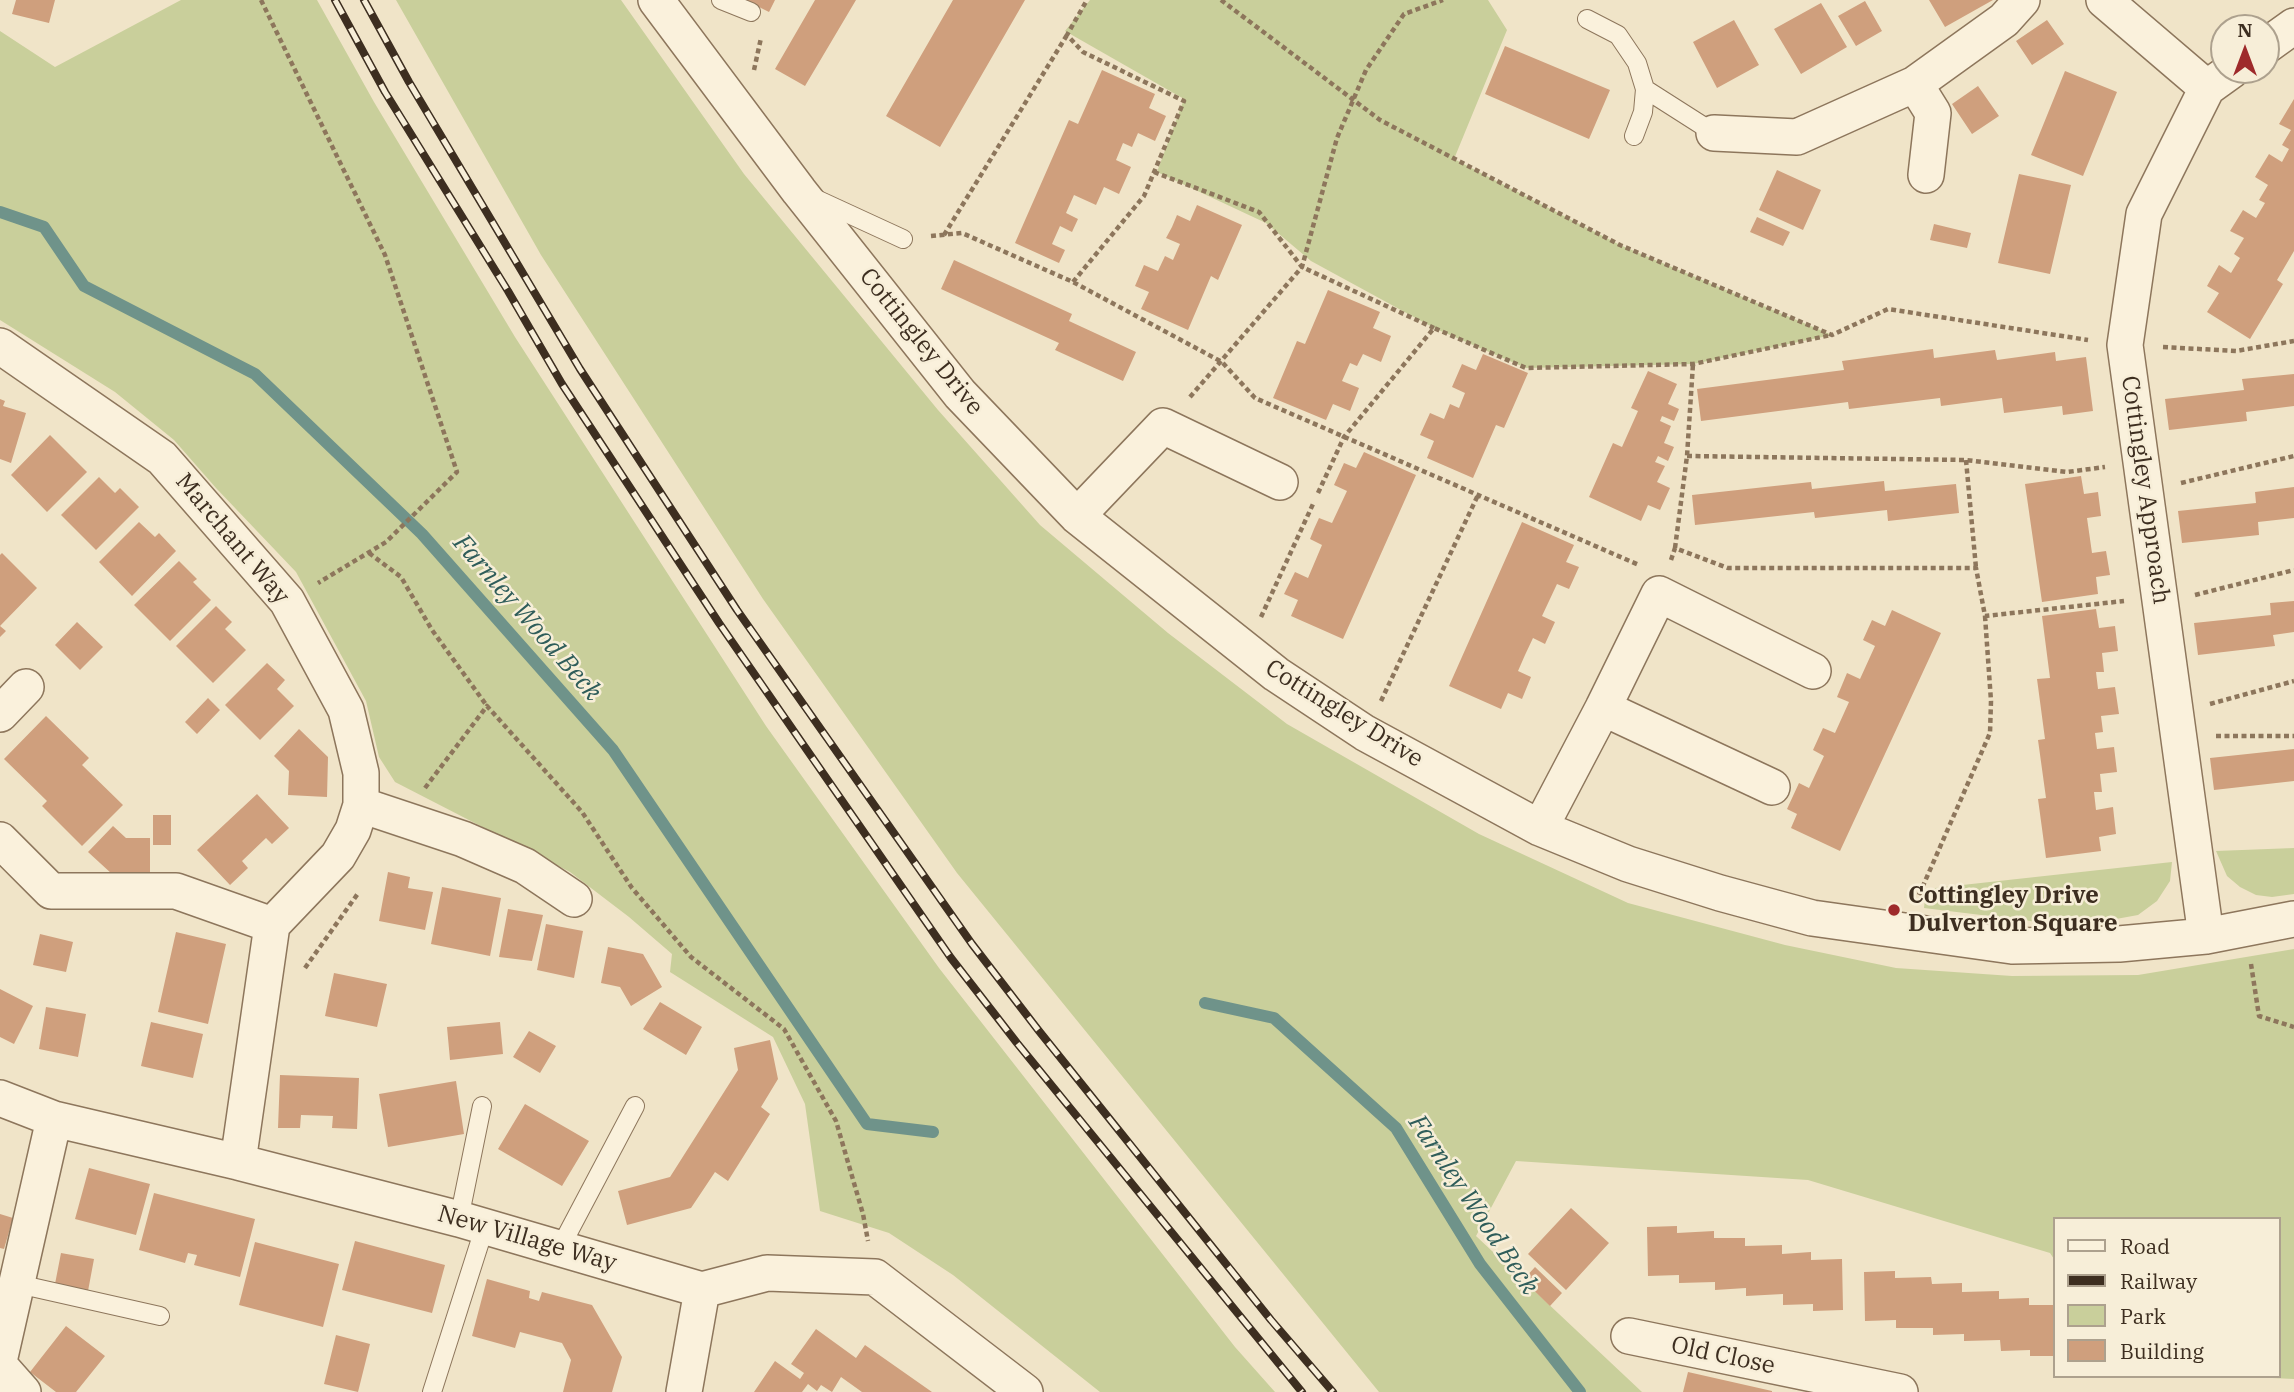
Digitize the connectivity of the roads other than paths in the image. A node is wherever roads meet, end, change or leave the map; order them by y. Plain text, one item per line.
1 (656, 0) edge
2 (722, 0) edge
3 (2022, 0) edge
4 (2104, 0) edge
5 (751, 12) dead end
6 (1587, 19) dead end
7 (2210, 73) edge
8 (1915, 84) junction
9 (2216, 84) edge
10 (1645, 89) junction
11 (1714, 133) joint
12 (1634, 136) dead end
13 (1926, 175) dead end
14 (799, 191) junction
15 (903, 239) road end
16 (0, 346) edge
17 (1280, 482) dead end
18 (1077, 516) junction
19 (1812, 671) dead end
20 (26, 687) dead end
21 (1603, 708) junction
22 (0, 713) edge
23 (1772, 787) dead end
24 (361, 805) junction
25 (1540, 828) junction
26 (0, 840) edge
27 (573, 899) dead end
28 (2294, 919) edge
29 (272, 925) junction
30 (2206, 936) junction
31 (0, 1098) edge
32 (482, 1106) dead end
33 (635, 1106) dead end
34 (54, 1119) junction
35 (238, 1162) junction
36 (472, 1222) junction
37 (560, 1248) junction
38 (18, 1284) junction
39 (702, 1290) junction
40 (160, 1317) dead end
41 (1629, 1336) dead end
42 (0, 1357) edge
43 (0, 1366) edge
44 (1013, 1388) edge
45 (23, 1392) edge
46 (432, 1392) edge
47 (684, 1392) edge
48 (1900, 1392) edge

1 - 14 street, Cottingley Drive
2 - 5 lane
3 - 8 street
4 - 7 street
6 - 10 lane
8 - 11 street
8 - 13 street
9 - 30 street, Cottingley Approach
10 - 11 lane
10 - 12 lane
14 - 15 lane
14 - 18 street, Cottingley Drive
16 - 24 street, Marchant Way
17 - 18 street
18 - 25 street, Cottingley Drive
19 - 21 street
20 - 22 street
21 - 23 street
21 - 25 street
24 - 27 street
24 - 29 street, Marchant Way
25 - 30 street, Cottingley Drive
26 - 29 street
28 - 30 street, Cottingley Drive
29 - 35 street
31 - 34 street, New Village Way
32 - 36 lane
33 - 37 lane
34 - 35 street, New Village Way
34 - 38 street
35 - 36 street, New Village Way
36 - 37 street, New Village Way
36 - 46 lane
37 - 39 street, New Village Way
38 - 40 lane
38 - 42 street
39 - 44 street
39 - 47 street
41 - 48 street, Old Close
43 - 45 street

